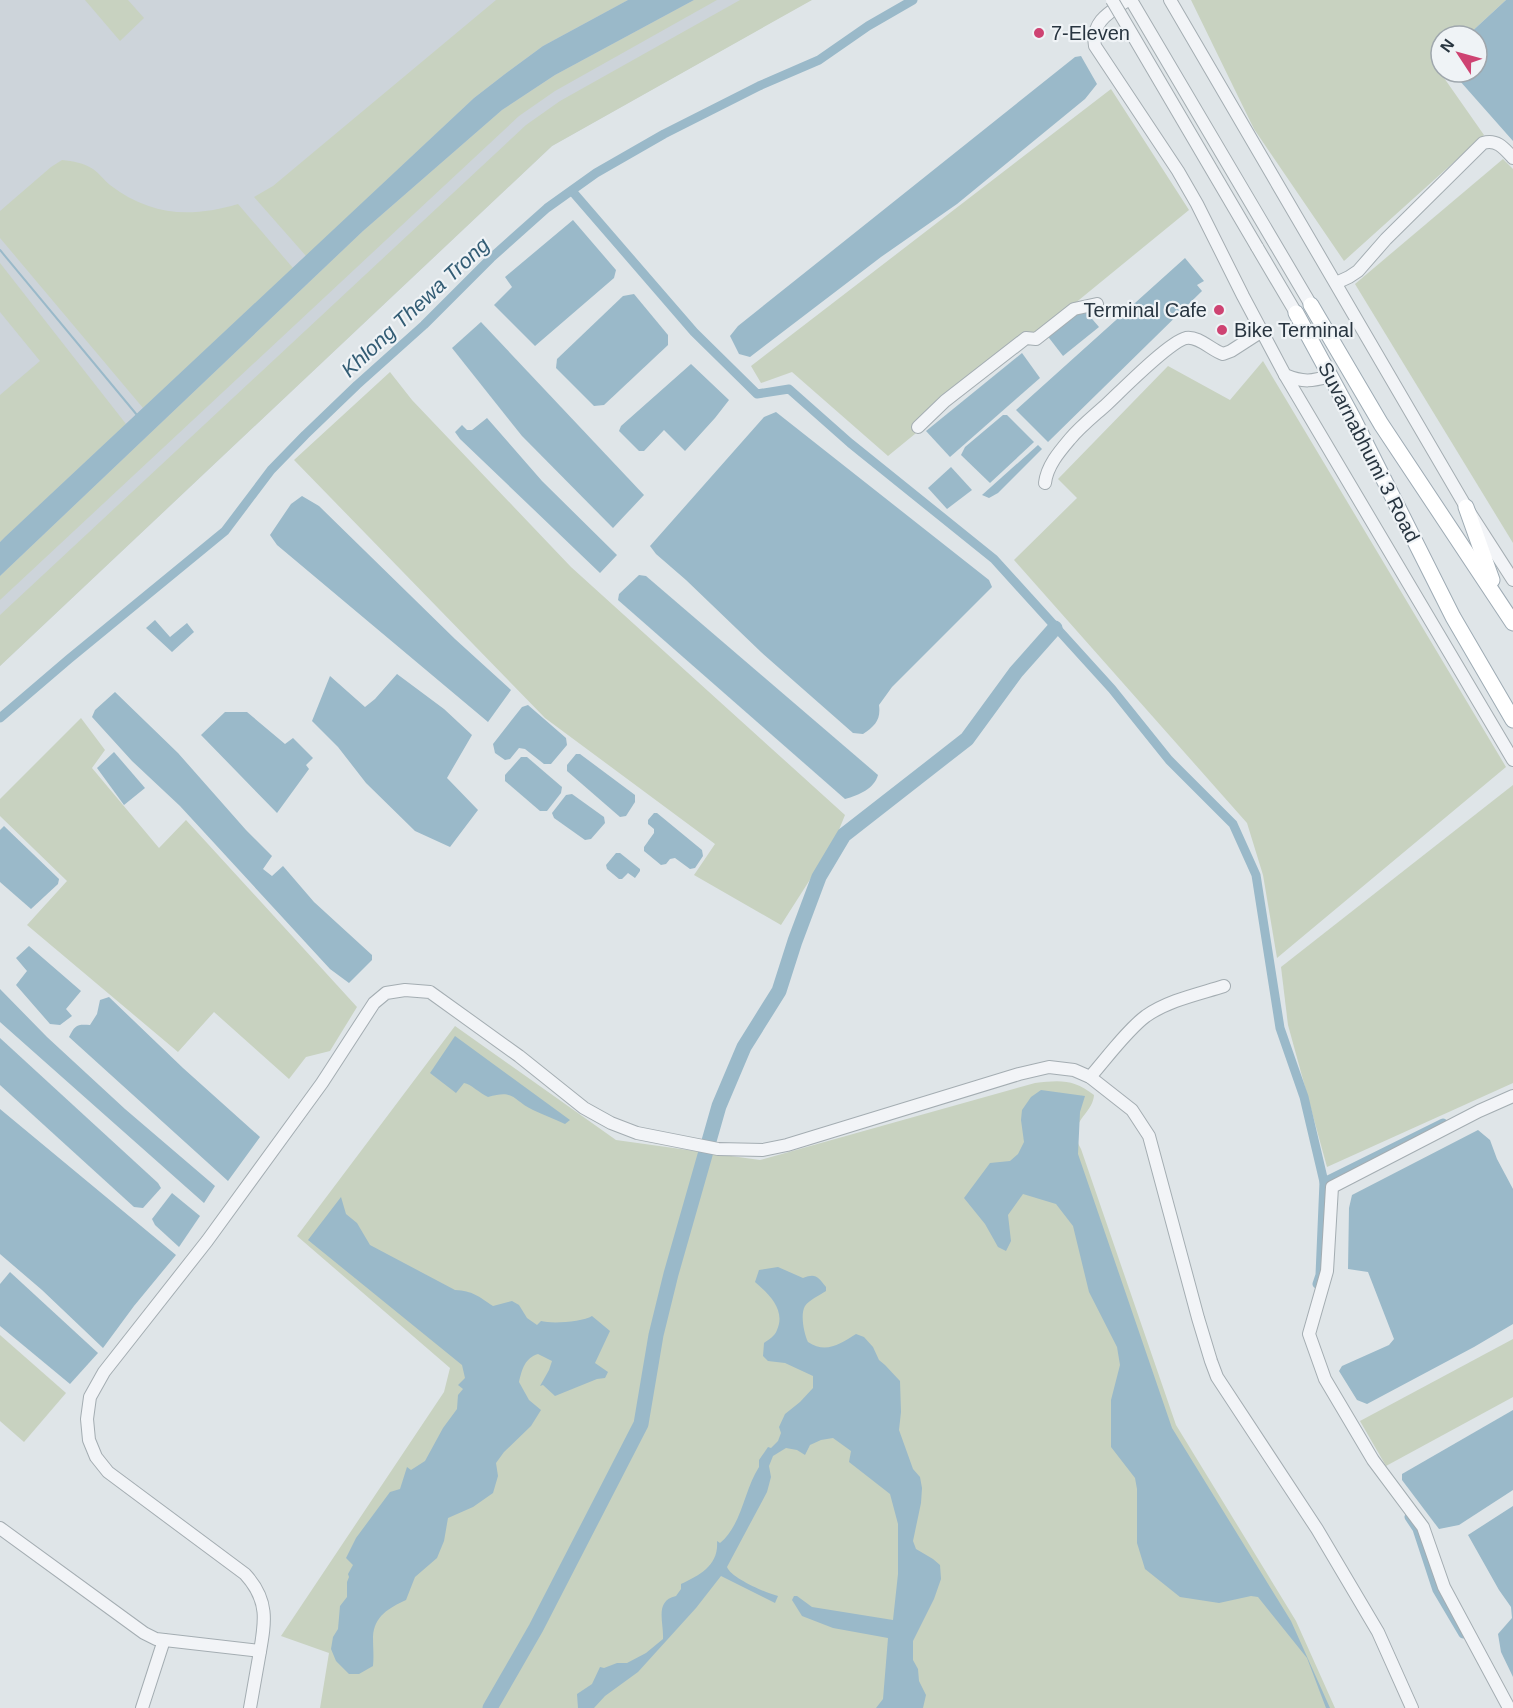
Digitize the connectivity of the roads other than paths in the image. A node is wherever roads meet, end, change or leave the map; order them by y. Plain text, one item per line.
1 (1112, 0) edge
2 (1129, 0) edge
3 (1170, 0) edge
4 (1513, 158) edge
5 (1336, 283) junction
6 (1097, 304) dead end
7 (1311, 305) joint
8 (1296, 314) joint
9 (1262, 331) junction
10 (1285, 375) junction
11 (1331, 376) junction
12 (918, 427) dead end
13 (1045, 483) dead end
14 (1466, 507) junction
15 (1510, 567) edge
16 (1513, 580) edge
17 (1499, 601) junction
18 (1513, 623) edge
19 (1513, 720) edge
20 (1513, 760) edge
21 (1224, 986) dead end
22 (1090, 1077) junction
23 (1513, 1096) edge
24 (0, 1528) edge
25 (164, 1640) junction
26 (260, 1651) junction
27 (142, 1708) edge
28 (250, 1708) edge
29 (1412, 1708) edge
30 (1509, 1708) edge

1 - 8 street, Suvarnabhumi 3 Road, bridge
2 - 7 street, Suvarnabhumi 3 Road
2 - 9 street
3 - 5 street
4 - 5 street
5 - 14 street
6 - 12 street
7 - 17 main road, Suvarnabhumi 3 Road
8 - 11 main road, Suvarnabhumi 3 Road
9 - 10 street
9 - 13 street
10 - 11 street
10 - 20 street
11 - 19 main road, Suvarnabhumi 3 Road
14 - 15 street
14 - 17 main road
15 - 16 street
17 - 18 main road, Suvarnabhumi 3 Road
21 - 22 street
22 - 26 street
22 - 29 street
23 - 30 street
24 - 25 street
25 - 26 street
25 - 27 street
26 - 28 street

